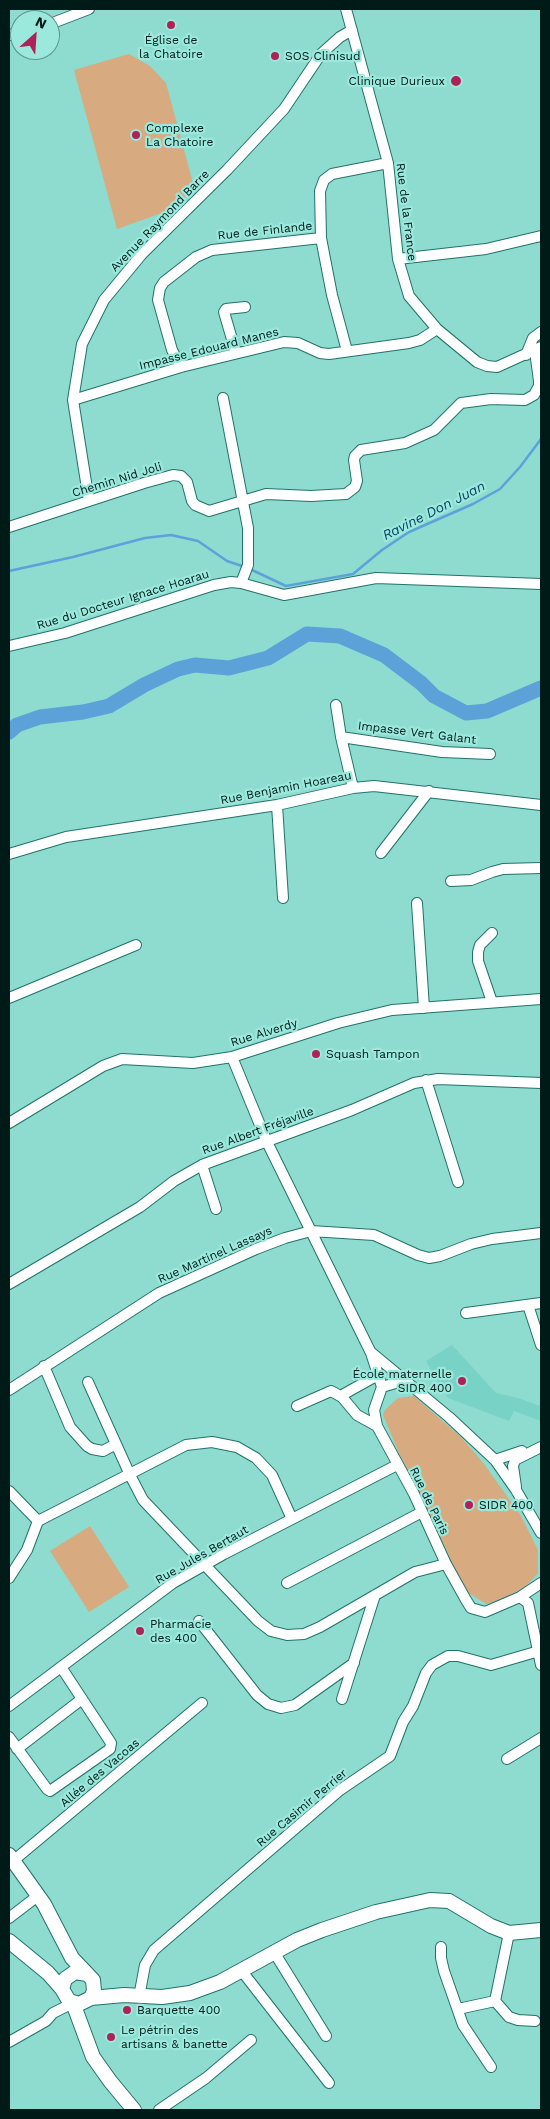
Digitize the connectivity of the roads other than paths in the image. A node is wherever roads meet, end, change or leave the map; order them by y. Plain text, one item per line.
1 (89, 9) edge
2 (346, 9) edge
3 (60, 20) edge
4 (352, 30) junction
5 (388, 163) junction
6 (541, 236) edge
7 (321, 238) junction
8 (398, 259) junction
9 (245, 307) dead end
10 (437, 329) junction
11 (541, 332) edge
12 (347, 351) junction
13 (534, 351) edge
14 (236, 353) junction
15 (181, 367) junction
16 (539, 391) edge
17 (223, 398) dead end
18 (73, 400) junction
19 (89, 501) junction
20 (242, 501) junction
21 (9, 527) edge
22 (244, 574) junction
23 (541, 584) edge
24 (9, 646) edge
25 (336, 705) dead end
26 (341, 737) junction
27 (490, 754) dead end
28 (353, 788) junction
29 (429, 792) junction
30 (539, 804) edge
31 (277, 805) junction
32 (541, 816) edge
33 (381, 853) dead end
34 (9, 854) edge
35 (541, 868) edge
36 (451, 881) dead end
37 (283, 898) dead end
38 (417, 903) dead end
39 (492, 933) dead end
40 (136, 945) dead end
41 (9, 998) edge
42 (541, 999) edge
43 (492, 1002) junction
44 (424, 1008) junction
45 (232, 1057) junction
46 (426, 1080) junction
47 (541, 1083) edge
48 (9, 1122) edge
49 (267, 1142) junction
50 (202, 1164) junction
51 (458, 1182) dead end
52 (216, 1209) dead end
53 (311, 1232) junction
54 (541, 1233) edge
55 (9, 1284) edge
56 (541, 1303) edge
57 (528, 1305) junction
58 (466, 1313) dead end
59 (541, 1345) edge
60 (371, 1353) junction
61 (44, 1366) junction
62 (378, 1375) junction
63 (406, 1380) junction
64 (88, 1382) dead end
65 (382, 1387) junction
66 (9, 1390) edge
67 (342, 1397) junction
68 (297, 1406) dead end
69 (377, 1426) junction
70 (116, 1444) junction
71 (541, 1445) edge
72 (496, 1460) junction
73 (397, 1465) junction
74 (130, 1475) junction
75 (516, 1490) junction
76 (9, 1491) edge
77 (422, 1512) junction
78 (292, 1519) junction
79 (38, 1521) junction
80 (541, 1534) edge
81 (446, 1564) junction
82 (205, 1565) junction
83 (9, 1578) edge
84 (287, 1583) dead end
85 (541, 1583) edge
86 (375, 1595) junction
87 (524, 1600) junction
88 (199, 1621) dead end
89 (539, 1651) junction
90 (354, 1663) junction
91 (541, 1665) edge
92 (61, 1667) junction
93 (82, 1698) junction
94 (342, 1699) dead end
95 (202, 1704) dead end
96 (9, 1706) edge
97 (9, 1737) edge
98 (541, 1738) edge
99 (17, 1749) junction
100 (507, 1759) dead end
101 (11, 1858) edge
102 (39, 1895) junction
103 (9, 1918) edge
104 (541, 1930) edge
105 (509, 1934) junction
106 (9, 1941) edge
107 (441, 1947) dead end
108 (274, 1952) junction
109 (72, 1958) junction
110 (242, 1970) junction
111 (48, 1973) junction
112 (70, 1974) junction
113 (91, 1979) junction
114 (62, 1989) junction
115 (124, 1996) junction
116 (139, 1997) junction
117 (90, 2000) junction
118 (495, 2001) junction
119 (74, 2003) junction
120 (458, 2008) junction
121 (535, 2021) dead end
122 (84, 2034) junction
123 (326, 2036) dead end
124 (251, 2040) dead end
125 (9, 2042) edge
126 (491, 2067) dead end
127 (329, 2082) dead end
128 (134, 2110) edge
129 (159, 2110) edge

1 - 3 street
2 - 4 street, Rue de la France
4 - 5 street, Rue de la France
4 - 18 street, Avenue Raymond Barre
5 - 7 street, Rue de Finlande
5 - 8 street, Rue de la France
6 - 8 street
7 - 12 street, Rue de Finlande
7 - 15 street, Rue de Finlande
8 - 10 street, Rue de la France
9 - 14 street
10 - 12 street, Impasse Edouard Manes
10 - 13 street, Rue de la France
11 - 13 street
12 - 14 street, Impasse Edouard Manes
13 - 16 street, Chemin Nid Joli
14 - 15 street, Impasse Edouard Manes
15 - 18 street, Impasse Edouard Manes
16 - 20 street, Chemin Nid Joli
17 - 20 street
18 - 19 street, Avenue Raymond Barre
19 - 20 street, Chemin Nid Joli
19 - 21 street, Chemin Nid Joli
20 - 22 street
22 - 23 street, Rue du Docteur Ignace Hoarau
22 - 24 street, Rue du Docteur Ignace Hoarau
25 - 26 street
26 - 27 street, Impasse Vert Galant
26 - 28 street
28 - 29 street, Rue Benjamin Hoareau
28 - 31 street, Rue Benjamin Hoareau
29 - 30 street, Rue Benjamin Hoareau
29 - 33 street
30 - 32 street
31 - 34 street, Rue Benjamin Hoareau
31 - 37 street
35 - 36 street
38 - 44 street
39 - 43 street
40 - 41 street
42 - 43 street, Rue Alverdy
43 - 44 street, Rue Alverdy
44 - 45 street, Rue Alverdy
45 - 48 street, Rue Alverdy
45 - 49 street
46 - 47 street, Rue Albert Fréjaville
46 - 49 street, Rue Albert Fréjaville
46 - 51 street
49 - 50 street, Rue Albert Fréjaville
49 - 53 street
50 - 52 street
50 - 55 street, Rue Albert Fréjaville
53 - 54 street, Rue Martinel Lassays
53 - 60 street
53 - 61 street, Rue Martinel Lassays
56 - 57 street
57 - 58 street
57 - 59 street
60 - 62 street
60 - 63 street
61 - 66 street, Rue Martinel Lassays
61 - 70 street
62 - 65 street
62 - 67 street
63 - 65 street
63 - 72 street
64 - 70 street
65 - 69 street, Rue de Paris
67 - 68 street
67 - 69 street
69 - 73 street, Rue de Paris
70 - 74 street
71 - 72 street
71 - 75 street
72 - 75 street
73 - 77 street, Rue de Paris
73 - 78 street, Rue Jules Bertaut
74 - 78 street
74 - 79 street
74 - 82 street
75 - 80 street
76 - 79 street
77 - 81 street, Rue de Paris
77 - 84 street
78 - 82 street, Rue Jules Bertaut
79 - 83 street
81 - 86 street
81 - 87 street, Rue de Paris
82 - 86 street
82 - 92 street, Rue Jules Bertaut
85 - 87 street
86 - 90 street
87 - 89 street
88 - 90 street
89 - 91 street
89 - 116 street, Rue Casimir Perrier
90 - 94 street
92 - 93 street
92 - 96 street, Rue Jules Bertaut
93 - 99 street
93 - 99 street
95 - 101 street, Allée des Vacoas
97 - 99 street
98 - 100 street
101 - 102 main road
102 - 103 street
102 - 109 main road
104 - 105 main road
105 - 108 main road
105 - 118 street
106 - 111 main road
107 - 120 street
108 - 110 main road
108 - 123 street
109 - 112 main road
109 - 113 main road
110 - 116 main road
110 - 127 street
111 - 112 main road
111 - 114 main road
112 - 113 main road
112 - 114 main road
113 - 115 main road
113 - 117 main road
114 - 119 main road
115 - 116 main road
115 - 117 main road
117 - 119 main road
117 - 122 main road
118 - 120 street
118 - 121 street
119 - 122 main road
119 - 125 street
120 - 126 street
122 - 128 main road
124 - 129 street

